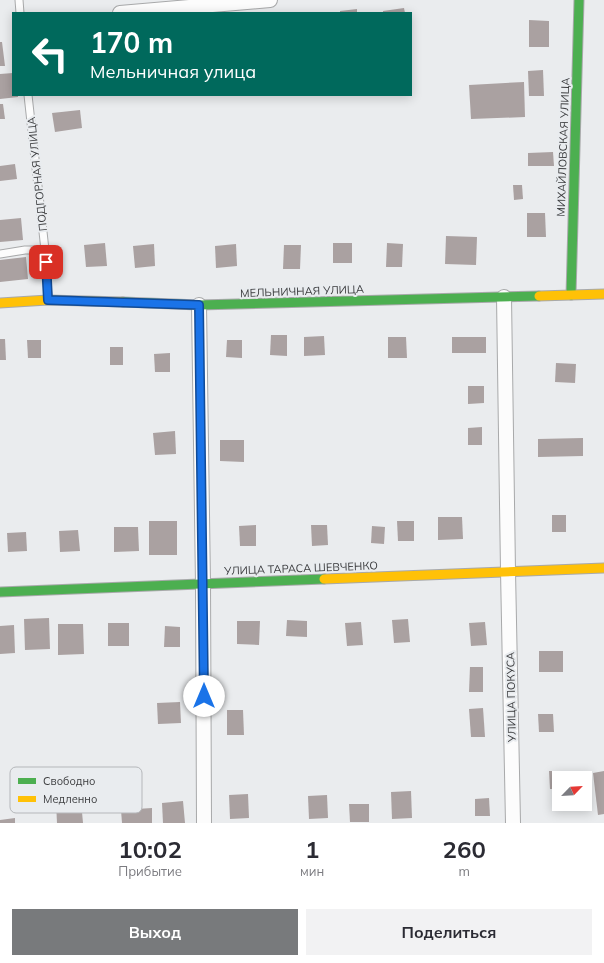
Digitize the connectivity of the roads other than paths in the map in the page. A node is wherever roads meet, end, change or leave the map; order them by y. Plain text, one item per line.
1 (19, 0) edge
2 (270, 0) edge
3 (580, 0) edge
4 (20, 12) edge
5 (132, 12) edge
6 (28, 96) edge
7 (45, 250) junction
8 (0, 254) edge
9 (604, 294) edge
10 (572, 295) junction
11 (504, 297) junction
12 (48, 300) junction
13 (0, 303) edge
14 (199, 305) junction
15 (604, 568) edge
16 (508, 571) junction
17 (203, 584) junction
18 (0, 592) edge
19 (204, 823) edge
20 (513, 823) edge

1 - 4 lane
2 - 5 street
3 - 10 street, МИХАЙЛОВСКАЯ УЛИЦА
6 - 7 lane, ПОДГОРНАЯ УЛИЦА
7 - 8 lane
7 - 12 lane, ПОДГОРНАЯ УЛИЦА
9 - 10 street, МЕЛЬНИЧНАЯ УЛИЦА
10 - 11 street, МЕЛЬНИЧНАЯ УЛИЦА
11 - 14 street, МЕЛЬНИЧНАЯ УЛИЦА
11 - 16 street, УЛИЦА ПОКУСА
12 - 13 street, МЕЛЬНИЧНАЯ УЛИЦА
12 - 14 street, МЕЛЬНИЧНАЯ УЛИЦА
14 - 17 street
15 - 16 street, УЛИЦА ТАРАСА ШЕВЧЕНКО
16 - 17 street, УЛИЦА ТАРАСА ШЕВЧЕНКО
16 - 20 street, УЛИЦА ПОКУСА
17 - 18 street, УЛИЦА ТАРАСА ШЕВЧЕНКО
17 - 19 street

